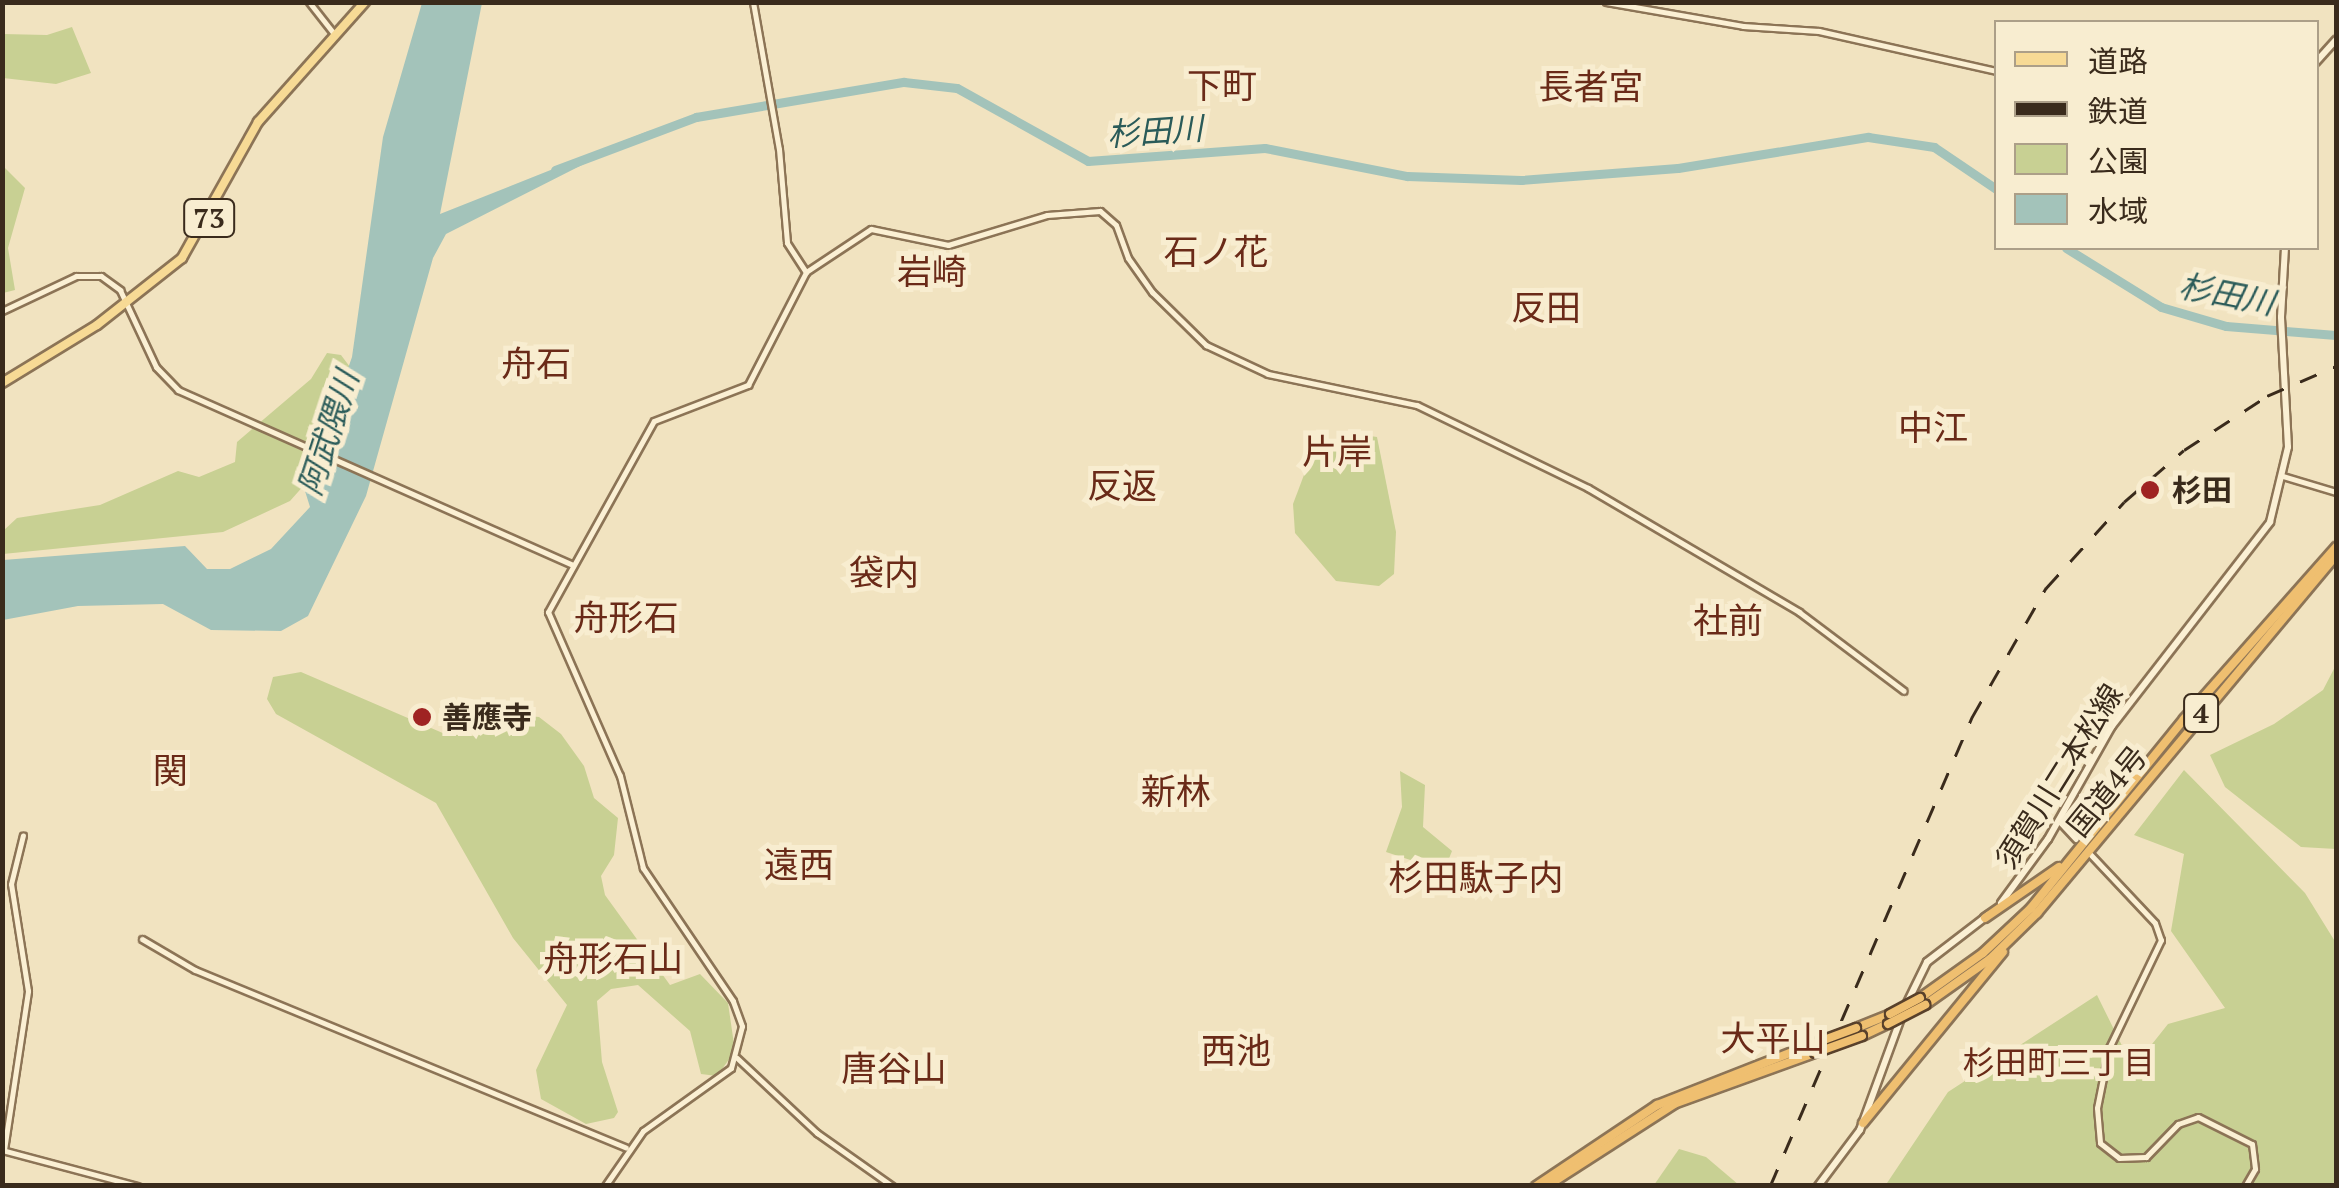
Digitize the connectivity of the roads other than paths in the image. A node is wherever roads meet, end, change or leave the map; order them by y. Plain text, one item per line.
1 (309, 2) edge
2 (366, 2) edge
3 (753, 2) edge
4 (1606, 2) edge
5 (336, 36) junction
6 (2336, 40) edge
7 (2319, 59) edge
8 (1994, 71) edge
9 (2285, 250) edge
10 (806, 272) junction
11 (127, 302) junction
12 (2, 311) edge
13 (2, 384) edge
14 (2282, 476) junction
15 (2336, 492) edge
16 (2336, 547) edge
17 (2336, 556) edge
18 (572, 565) junction
19 (1904, 691) dead end
20 (2058, 820) junction
21 (23, 835) dead end
22 (2076, 839) dead end
23 (2091, 855) dead end
24 (2070, 858) junction
25 (1985, 918) junction
26 (2015, 936) junction
27 (142, 939) dead end
28 (1940, 990) junction
29 (1960, 1006) junction
30 (1814, 1048) junction
31 (737, 1058) junction
32 (1863, 1123) junction
33 (626, 1148) junction
34 (3, 1150) edge
35 (137, 1186) edge
36 (605, 1186) edge
37 (892, 1186) edge
38 (1536, 1186) edge
39 (1547, 1186) edge
40 (1818, 1186) edge
41 (2245, 1186) edge

1 - 5 street
2 - 5 main road, 73
3 - 10 street
4 - 8 street
5 - 11 main road, 73
6 - 7 main road
9 - 14 main road, 須賀川二本松線
10 - 18 street
10 - 19 street
11 - 12 street
11 - 13 main road, 73
11 - 18 street
14 - 15 street
14 - 20 main road, 須賀川二本松線
16 - 24 highway, 国道4号 / 4
17 - 26 highway, 国道4号 / 4
18 - 31 street
20 - 22 street
20 - 25 main road, 須賀川二本松線
21 - 34 street
23 - 41 street
24 - 25 highway
24 - 28 highway, 4
25 - 32 main road, 須賀川二本松線
26 - 28 highway, 4
26 - 29 highway
27 - 33 street
28 - 29 highway
28 - 30 highway, 4, bridge
29 - 32 highway
30 - 38 highway, 4
30 - 39 highway, 4
31 - 33 street
31 - 37 street
32 - 40 main road, 須賀川二本松線
33 - 36 street
34 - 35 street

